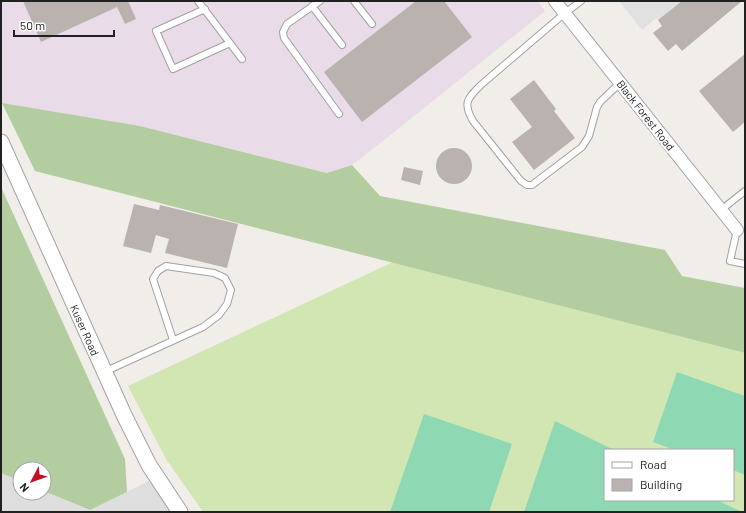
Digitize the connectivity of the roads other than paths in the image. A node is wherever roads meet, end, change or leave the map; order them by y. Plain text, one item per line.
1 (198, 1) edge
2 (320, 1) edge
3 (354, 1) edge
4 (555, 1) edge
5 (582, 1) edge
6 (312, 6) junction
7 (205, 9) junction
8 (565, 13) junction
9 (372, 24) dead end
10 (230, 43) junction
11 (342, 45) dead end
12 (242, 59) dead end
13 (620, 83) junction
14 (339, 114) dead end
15 (1, 142) edge
16 (745, 191) edge
17 (721, 210) junction
18 (737, 230) joint
19 (745, 264) edge
20 (173, 340) junction
21 (104, 372) junction
22 (180, 512) edge

1 - 7 lane
2 - 6 lane
3 - 9 lane
4 - 8 street, Black Forest Road
5 - 8 lane
6 - 11 lane
6 - 14 lane
7 - 10 lane
7 - 10 lane
8 - 13 street, Black Forest Road
8 - 13 lane
10 - 12 lane
13 - 17 street, Black Forest Road
15 - 21 street, Kuser Road
16 - 17 lane
17 - 18 street, Black Forest Road
18 - 19 lane
20 - 20 lane
20 - 21 lane
21 - 22 street, Kuser Road

